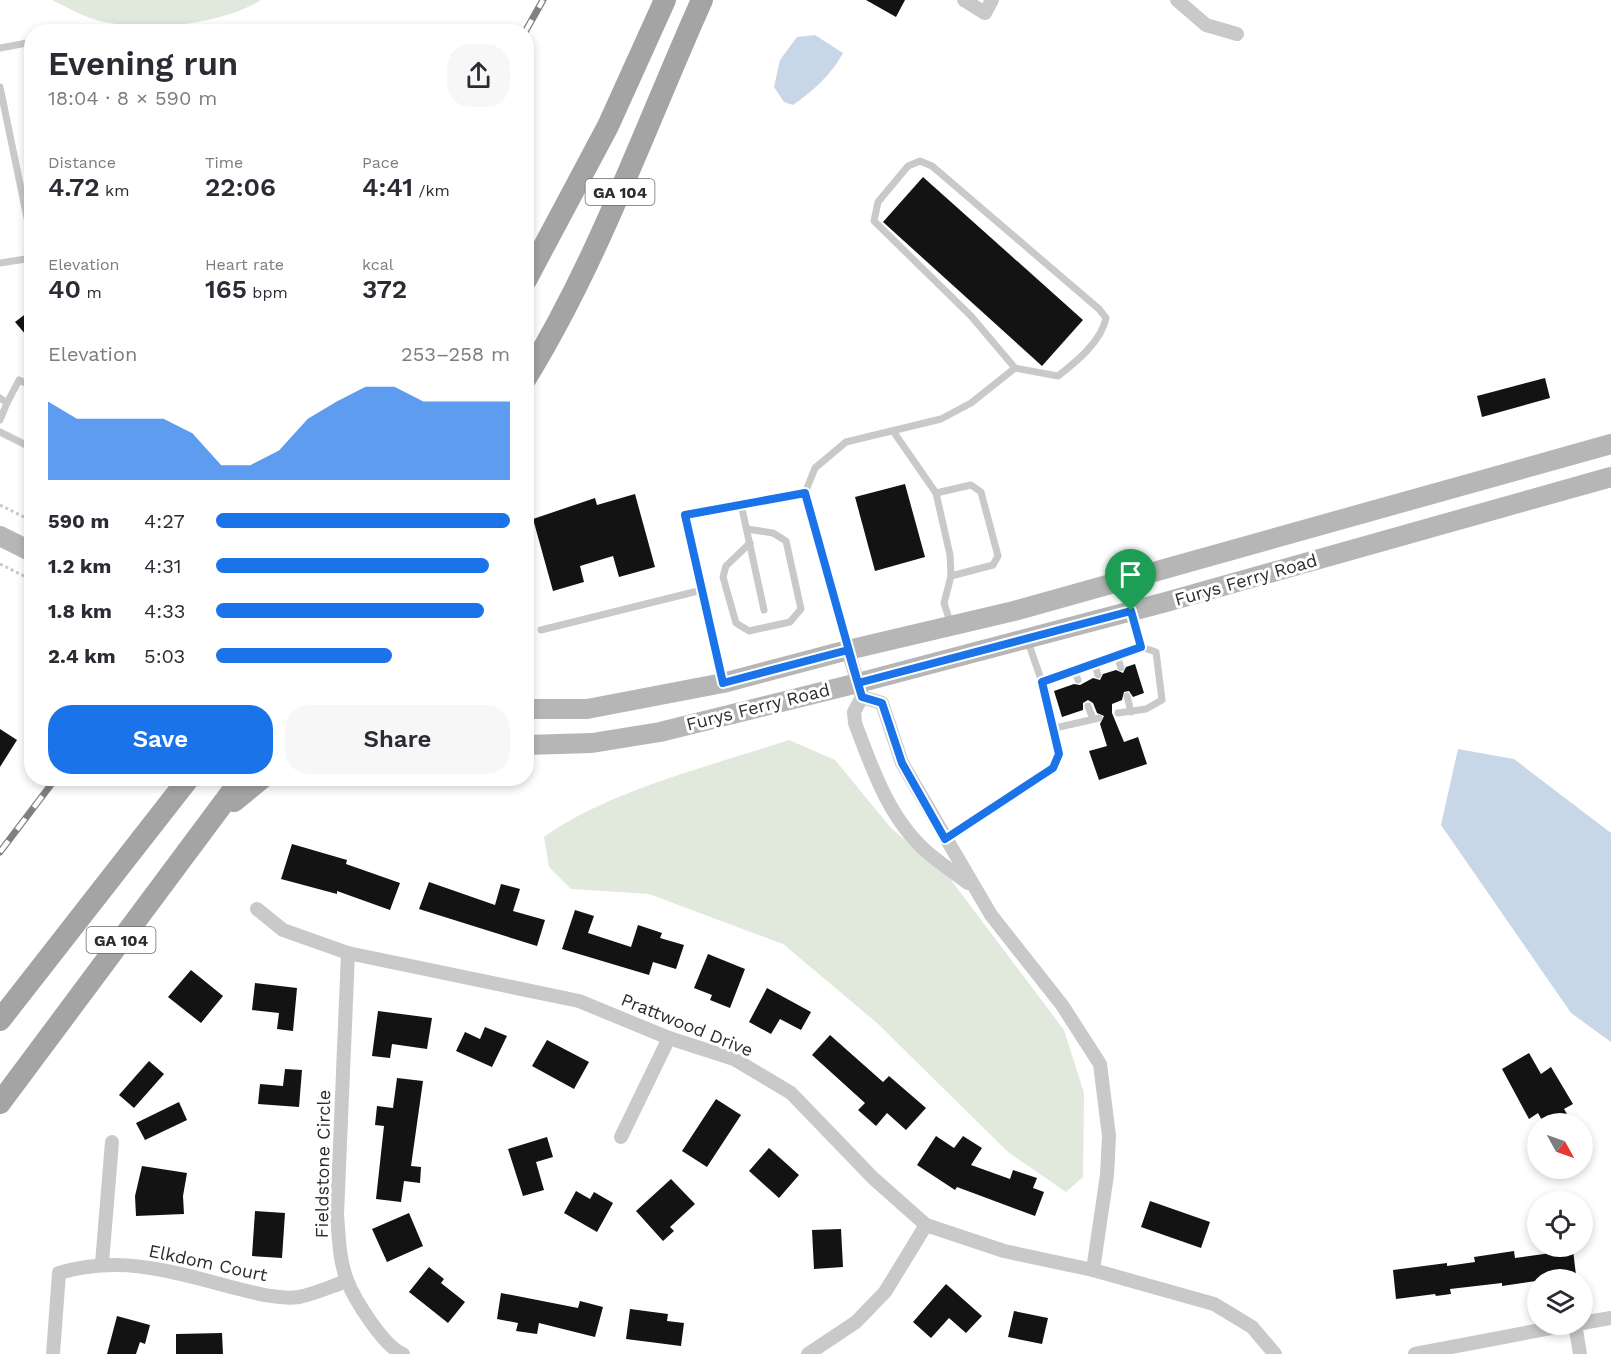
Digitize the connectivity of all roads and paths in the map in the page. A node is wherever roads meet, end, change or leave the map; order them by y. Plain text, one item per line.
1 (665, 0) edge
2 (702, 0) edge
3 (964, 0) edge
4 (992, 0) edge
5 (1177, 0) edge
6 (1237, 34) dead end
7 (24, 44) edge
8 (0, 48) edge
9 (0, 87) edge
10 (24, 203) edge
11 (24, 259) edge
12 (0, 263) edge
13 (534, 265) edge
14 (534, 363) edge
15 (1015, 368) junction
16 (24, 382) edge
17 (0, 398) edge
18 (7, 403) junction
19 (0, 420) edge
20 (893, 431) junction
21 (0, 432) edge
22 (24, 444) edge
23 (1611, 444) edge
24 (1611, 477) edge
25 (805, 493) junction
26 (936, 493) junction
27 (741, 504) junction
28 (0, 505) edge
29 (24, 517) edge
30 (747, 529) junction
31 (0, 536) edge
32 (750, 543) junction
33 (24, 548) edge
34 (0, 564) edge
35 (24, 576) edge
36 (951, 576) junction
37 (702, 590) junction
38 (764, 610) dead end
39 (1131, 611) junction
40 (951, 626) junction
41 (541, 630) dead end
42 (1026, 638) junction
43 (1141, 647) junction
44 (848, 650) junction
45 (1118, 655) junction
46 (1094, 663) junction
47 (1120, 668) dead end
48 (1074, 670) junction
49 (1098, 675) dead end
50 (1078, 680) dead end
51 (1042, 682) junction
52 (723, 683) junction
53 (860, 690) junction
54 (1127, 696) dead end
55 (1088, 706) dead end
56 (534, 709) edge
57 (1131, 712) junction
58 (1118, 713) dead end
59 (1055, 728) junction
60 (534, 745) edge
61 (183, 786) edge
62 (236, 786) edge
63 (252, 786) edge
64 (212, 819) junction
65 (945, 839) junction
66 (974, 888) junction
67 (257, 909) dead end
68 (348, 953) junction
69 (0, 1020) edge
70 (669, 1038) junction
71 (0, 1103) edge
72 (621, 1137) dead end
73 (112, 1142) dead end
74 (926, 1225) junction
75 (102, 1263) junction
76 (1093, 1270) junction
77 (347, 1281) junction
78 (1611, 1318) edge
79 (1593, 1321) edge
80 (1527, 1333) edge
81 (1576, 1335) edge
82 (53, 1354) edge
83 (403, 1354) edge
84 (808, 1354) edge
85 (1275, 1354) edge
86 (1414, 1354) edge
87 (1580, 1354) edge

1 - 13 main road, GA 104
2 - 14 main road, GA 104
3 - 4 street
5 - 6 street
7 - 8 lane
9 - 10 lane
11 - 12 lane
15 - 15 lane
15 - 20 lane
16 - 18 lane
17 - 18 lane
18 - 19 lane
20 - 25 lane
20 - 26 lane
21 - 22 lane
23 - 40 main road, Furys Ferry Road
24 - 39 main road, Furys Ferry Road
25 - 27 lane
25 - 44 lane
26 - 36 lane
26 - 36 lane
27 - 30 lane
27 - 37 lane
28 - 29 path
30 - 32 lane
30 - 32 lane
31 - 33 main road
32 - 38 lane
34 - 35 path
36 - 40 lane
37 - 41 lane
37 - 52 lane
39 - 42 main road, Furys Ferry Road
39 - 43 lane
40 - 44 main road, Furys Ferry Road
42 - 51 lane
42 - 53 main road, Furys Ferry Road
43 - 45 lane
43 - 57 lane
44 - 52 main road, Furys Ferry Road
44 - 53 street
45 - 46 lane
45 - 47 lane
46 - 48 lane
46 - 49 lane
48 - 50 lane
48 - 51 lane
51 - 59 lane
52 - 56 main road, Furys Ferry Road
53 - 60 main road, Furys Ferry Road
53 - 65 street
53 - 66 street
54 - 57 lane
55 - 59 lane
57 - 58 lane
59 - 65 lane
61 - 69 main road, GA 104
62 - 64 main road, GA 104
63 - 64 main road
64 - 71 main road, GA 104
65 - 66 street
66 - 76 street
67 - 68 street, Prattwood Drive
68 - 70 street, Prattwood Drive
68 - 77 street, Fieldstone Circle
70 - 72 street
70 - 74 street, Prattwood Drive
73 - 75 street
74 - 76 street, Prattwood Drive
74 - 84 street
75 - 77 street, Elkdom Court
75 - 82 street, Elkdom Court
76 - 85 street, Prattwood Drive
77 - 83 street, Fieldstone Circle
78 - 79 street
80 - 86 street
81 - 87 street

